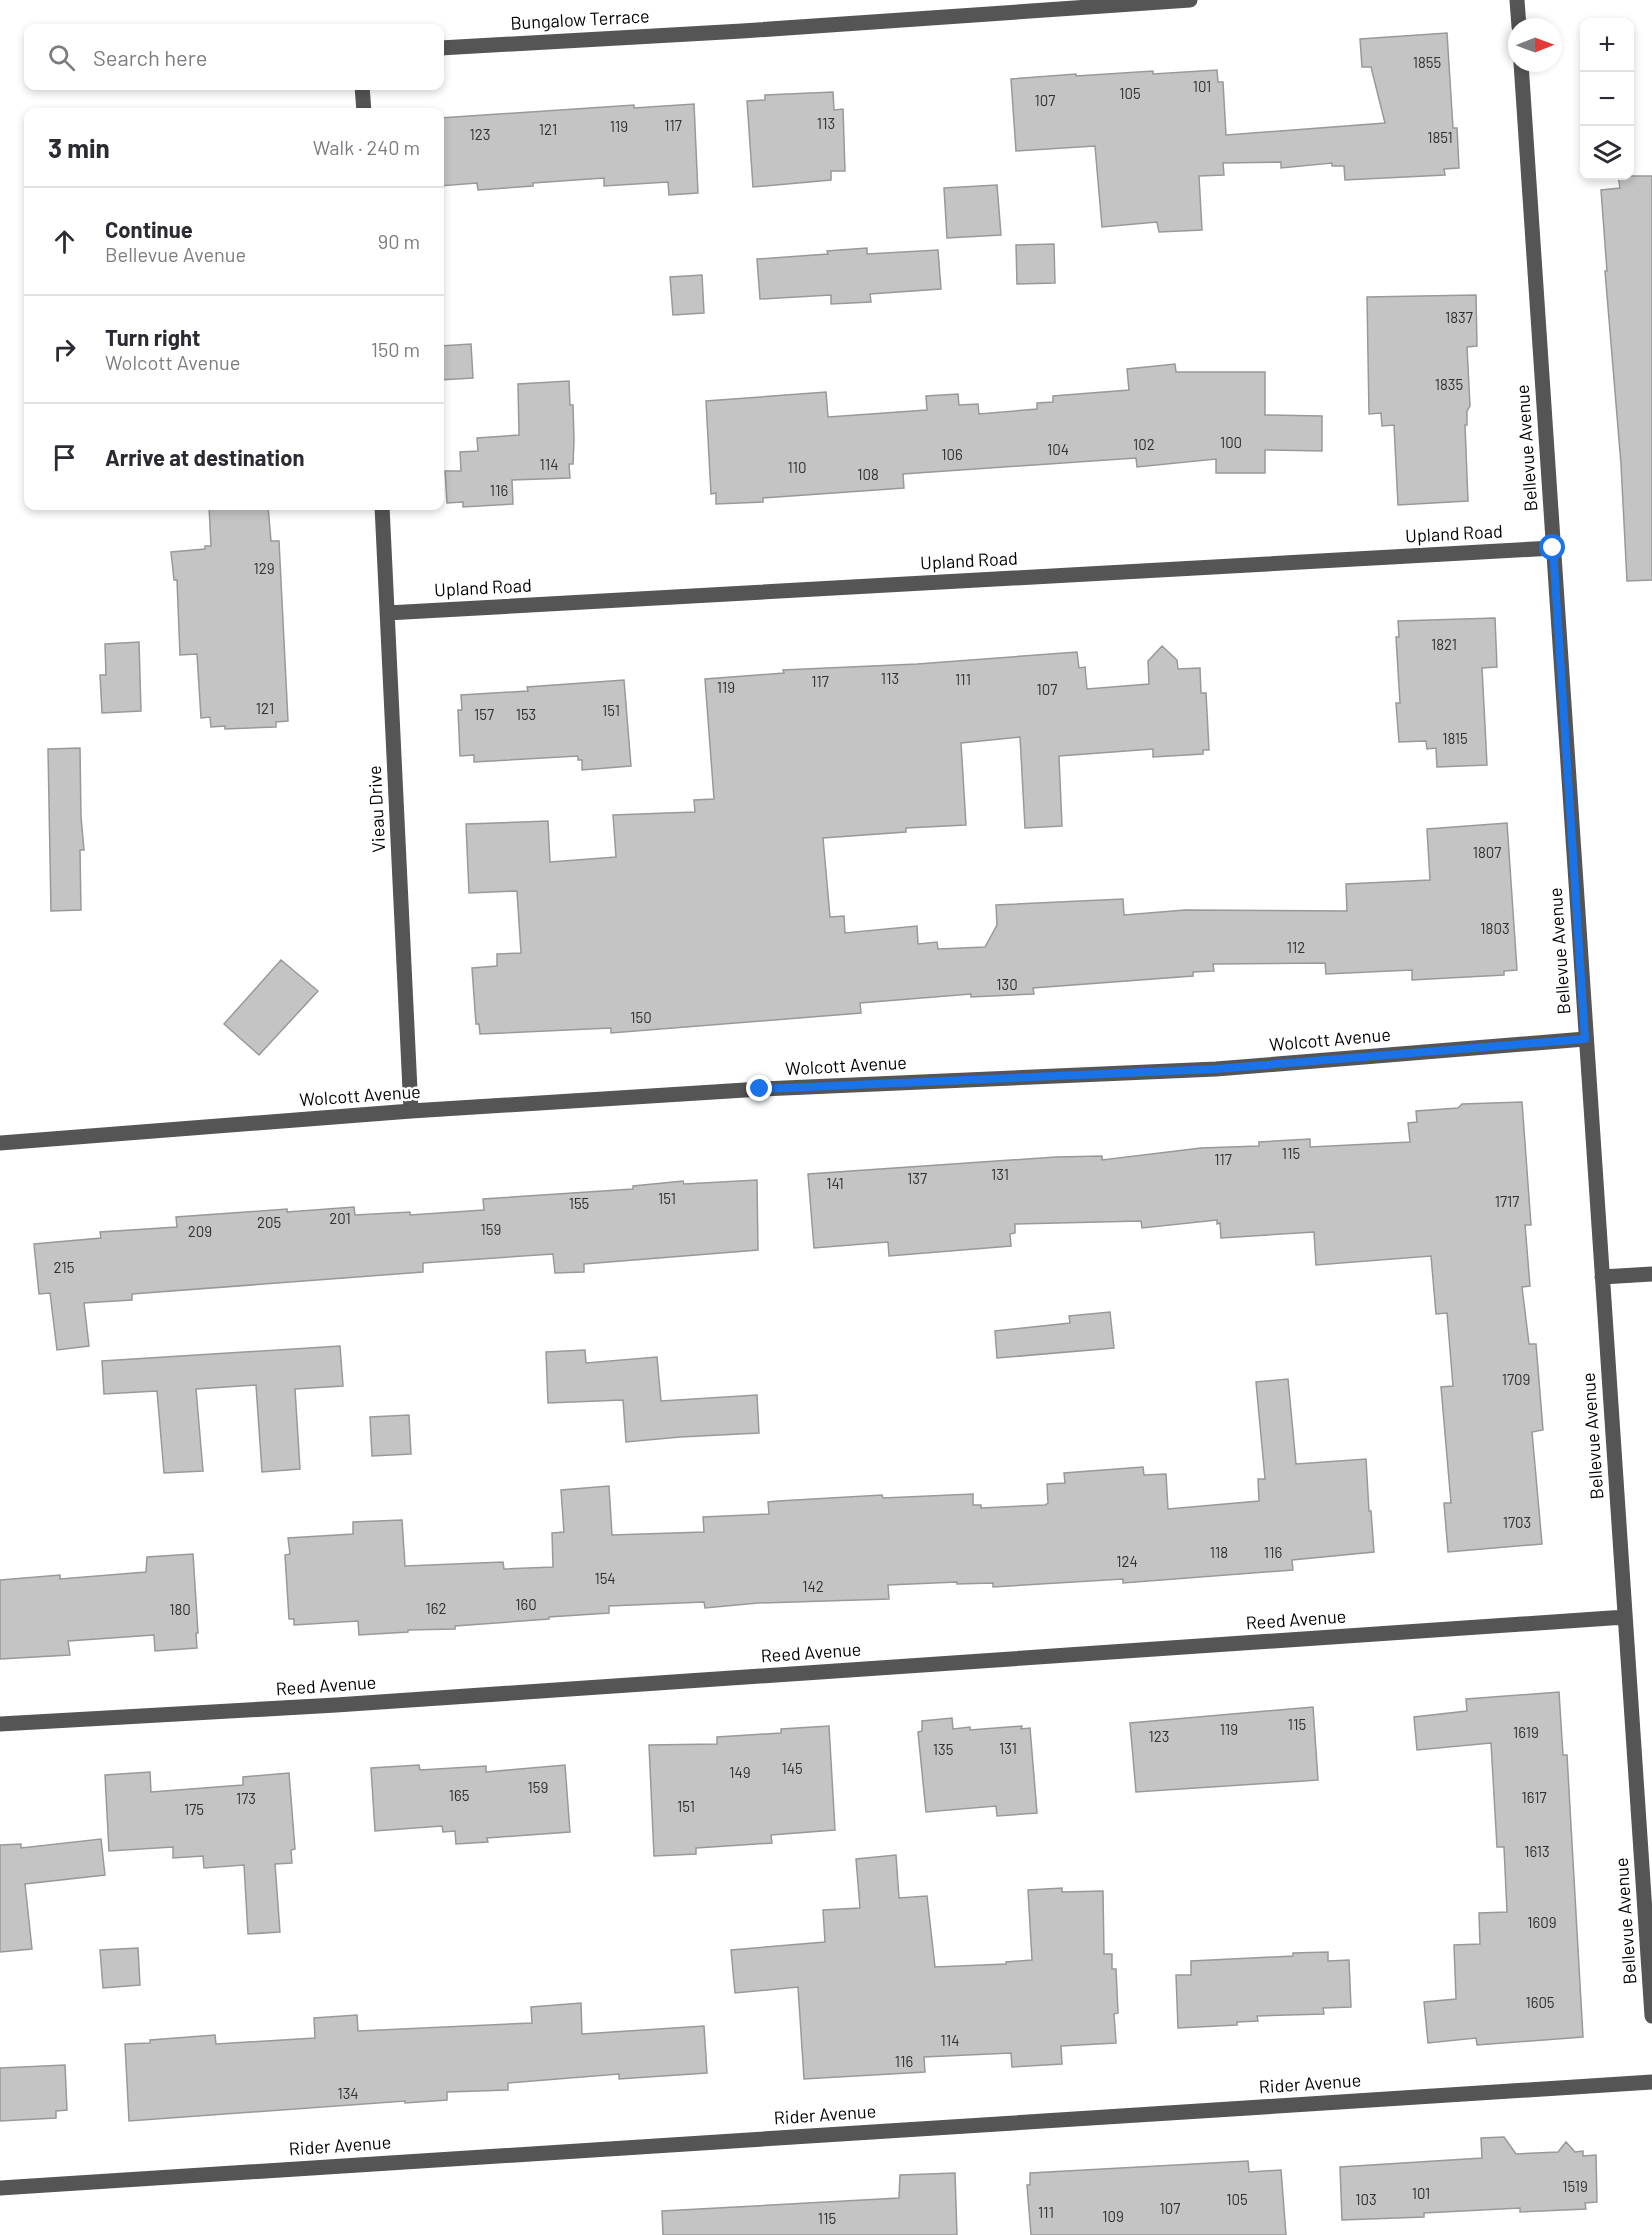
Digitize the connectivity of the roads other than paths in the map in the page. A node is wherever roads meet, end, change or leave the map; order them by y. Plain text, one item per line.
1 (1190, 0) edge
2 (1517, 0) edge
3 (1518, 18) edge
4 (444, 48) edge
5 (1522, 72) edge
6 (362, 90) edge
7 (363, 108) edge
8 (382, 510) edge
9 (1553, 548) junction
10 (387, 613) junction
11 (1585, 1039) junction
12 (411, 1111) junction
13 (0, 1143) edge
14 (1652, 1274) edge
15 (1602, 1277) junction
16 (1625, 1617) junction
17 (0, 1724) edge
18 (1652, 2016) edge
19 (1652, 2082) edge
20 (0, 2188) edge

1 - 4 street, Bungalow Terrace
2 - 3 street
5 - 9 street, Bellevue Avenue
6 - 7 street
8 - 10 street, Vieau Drive
9 - 10 street, Upland Road
9 - 11 street, Bellevue Avenue
10 - 12 street, Vieau Drive
11 - 12 street, Wolcott Avenue
11 - 15 street, Bellevue Avenue
12 - 13 street, Wolcott Avenue
14 - 15 street
15 - 16 street, Bellevue Avenue
16 - 17 street, Reed Avenue
16 - 18 street, Bellevue Avenue
19 - 20 street, Rider Avenue

